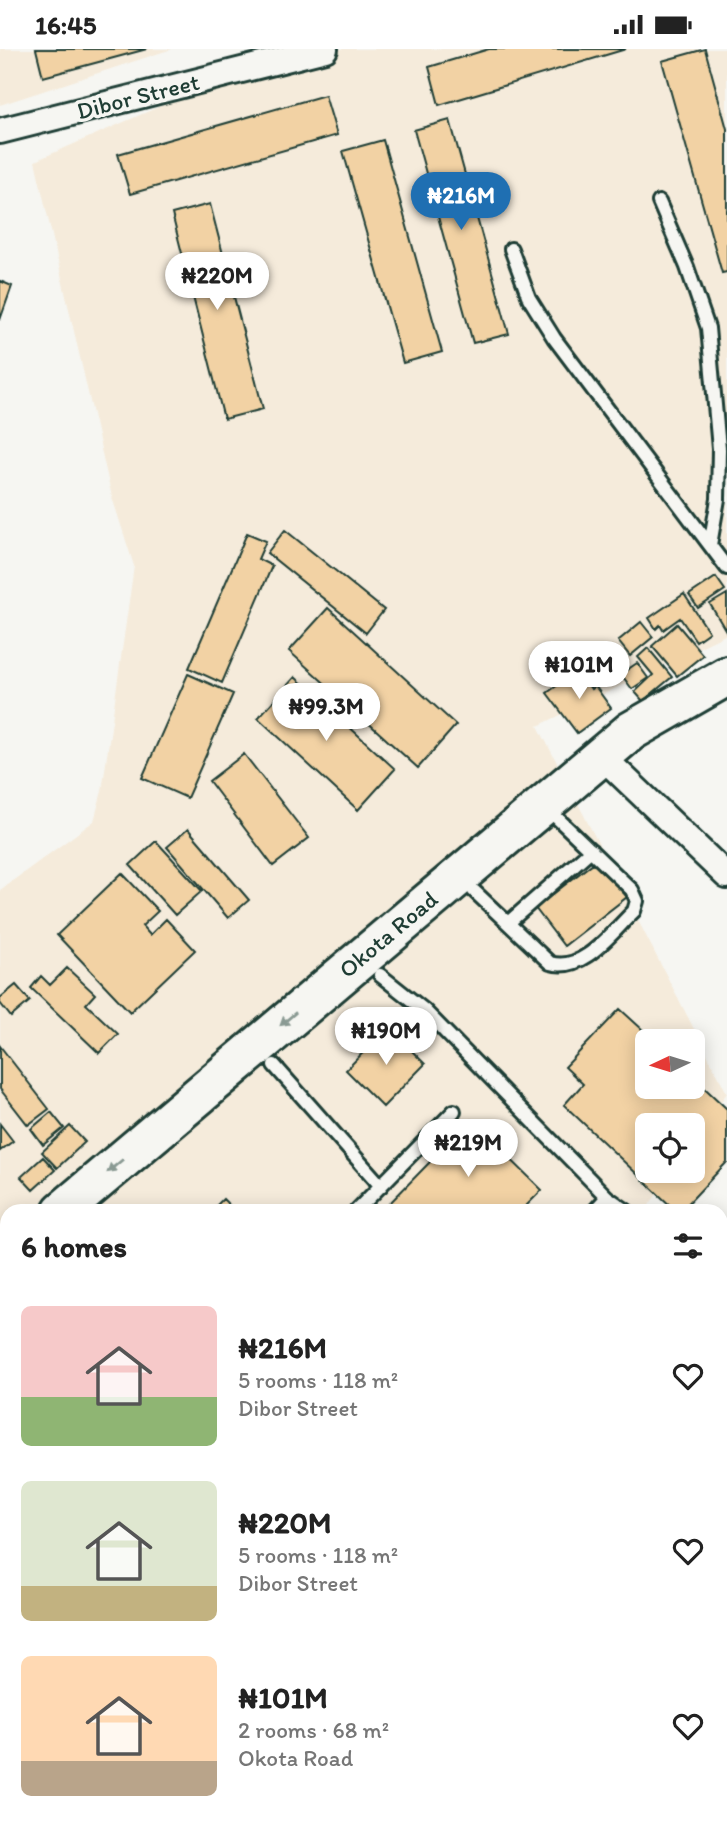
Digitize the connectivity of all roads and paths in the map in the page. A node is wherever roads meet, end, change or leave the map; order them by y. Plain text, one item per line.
1 (321, 50) edge
2 (0, 131) edge
3 (659, 202) dead end
4 (511, 249) dead end
5 (710, 545) junction
6 (727, 568) edge
7 (727, 676) edge
8 (727, 694) edge
9 (611, 765) junction
10 (555, 816) junction
11 (591, 850) junction
12 (727, 876) edge
13 (474, 891) junction
14 (508, 923) junction
15 (380, 975) junction
16 (274, 1065) junction
17 (454, 1111) dead end
18 (381, 1186) junction
19 (607, 1197) junction
20 (70, 1204) edge
21 (110, 1204) edge
22 (363, 1204) edge
23 (600, 1204) edge
24 (617, 1204) edge

1 - 2 street, Dibor Street
3 - 5 lane
4 - 5 lane
5 - 6 lane
7 -> 20 main road, Okota Road
8 - 9 main road, Okota Road
9 - 10 main road, Okota Road
9 - 12 street
10 - 11 lane
10 - 13 main road, Okota Road
11 - 14 lane
11 - 14 lane
13 - 14 lane
13 - 15 main road, Okota Road
15 - 16 main road, Okota Road
15 - 19 lane
16 - 18 lane
16 - 21 main road, Okota Road
17 - 18 lane
18 - 22 lane
19 - 23 lane
19 - 24 lane

